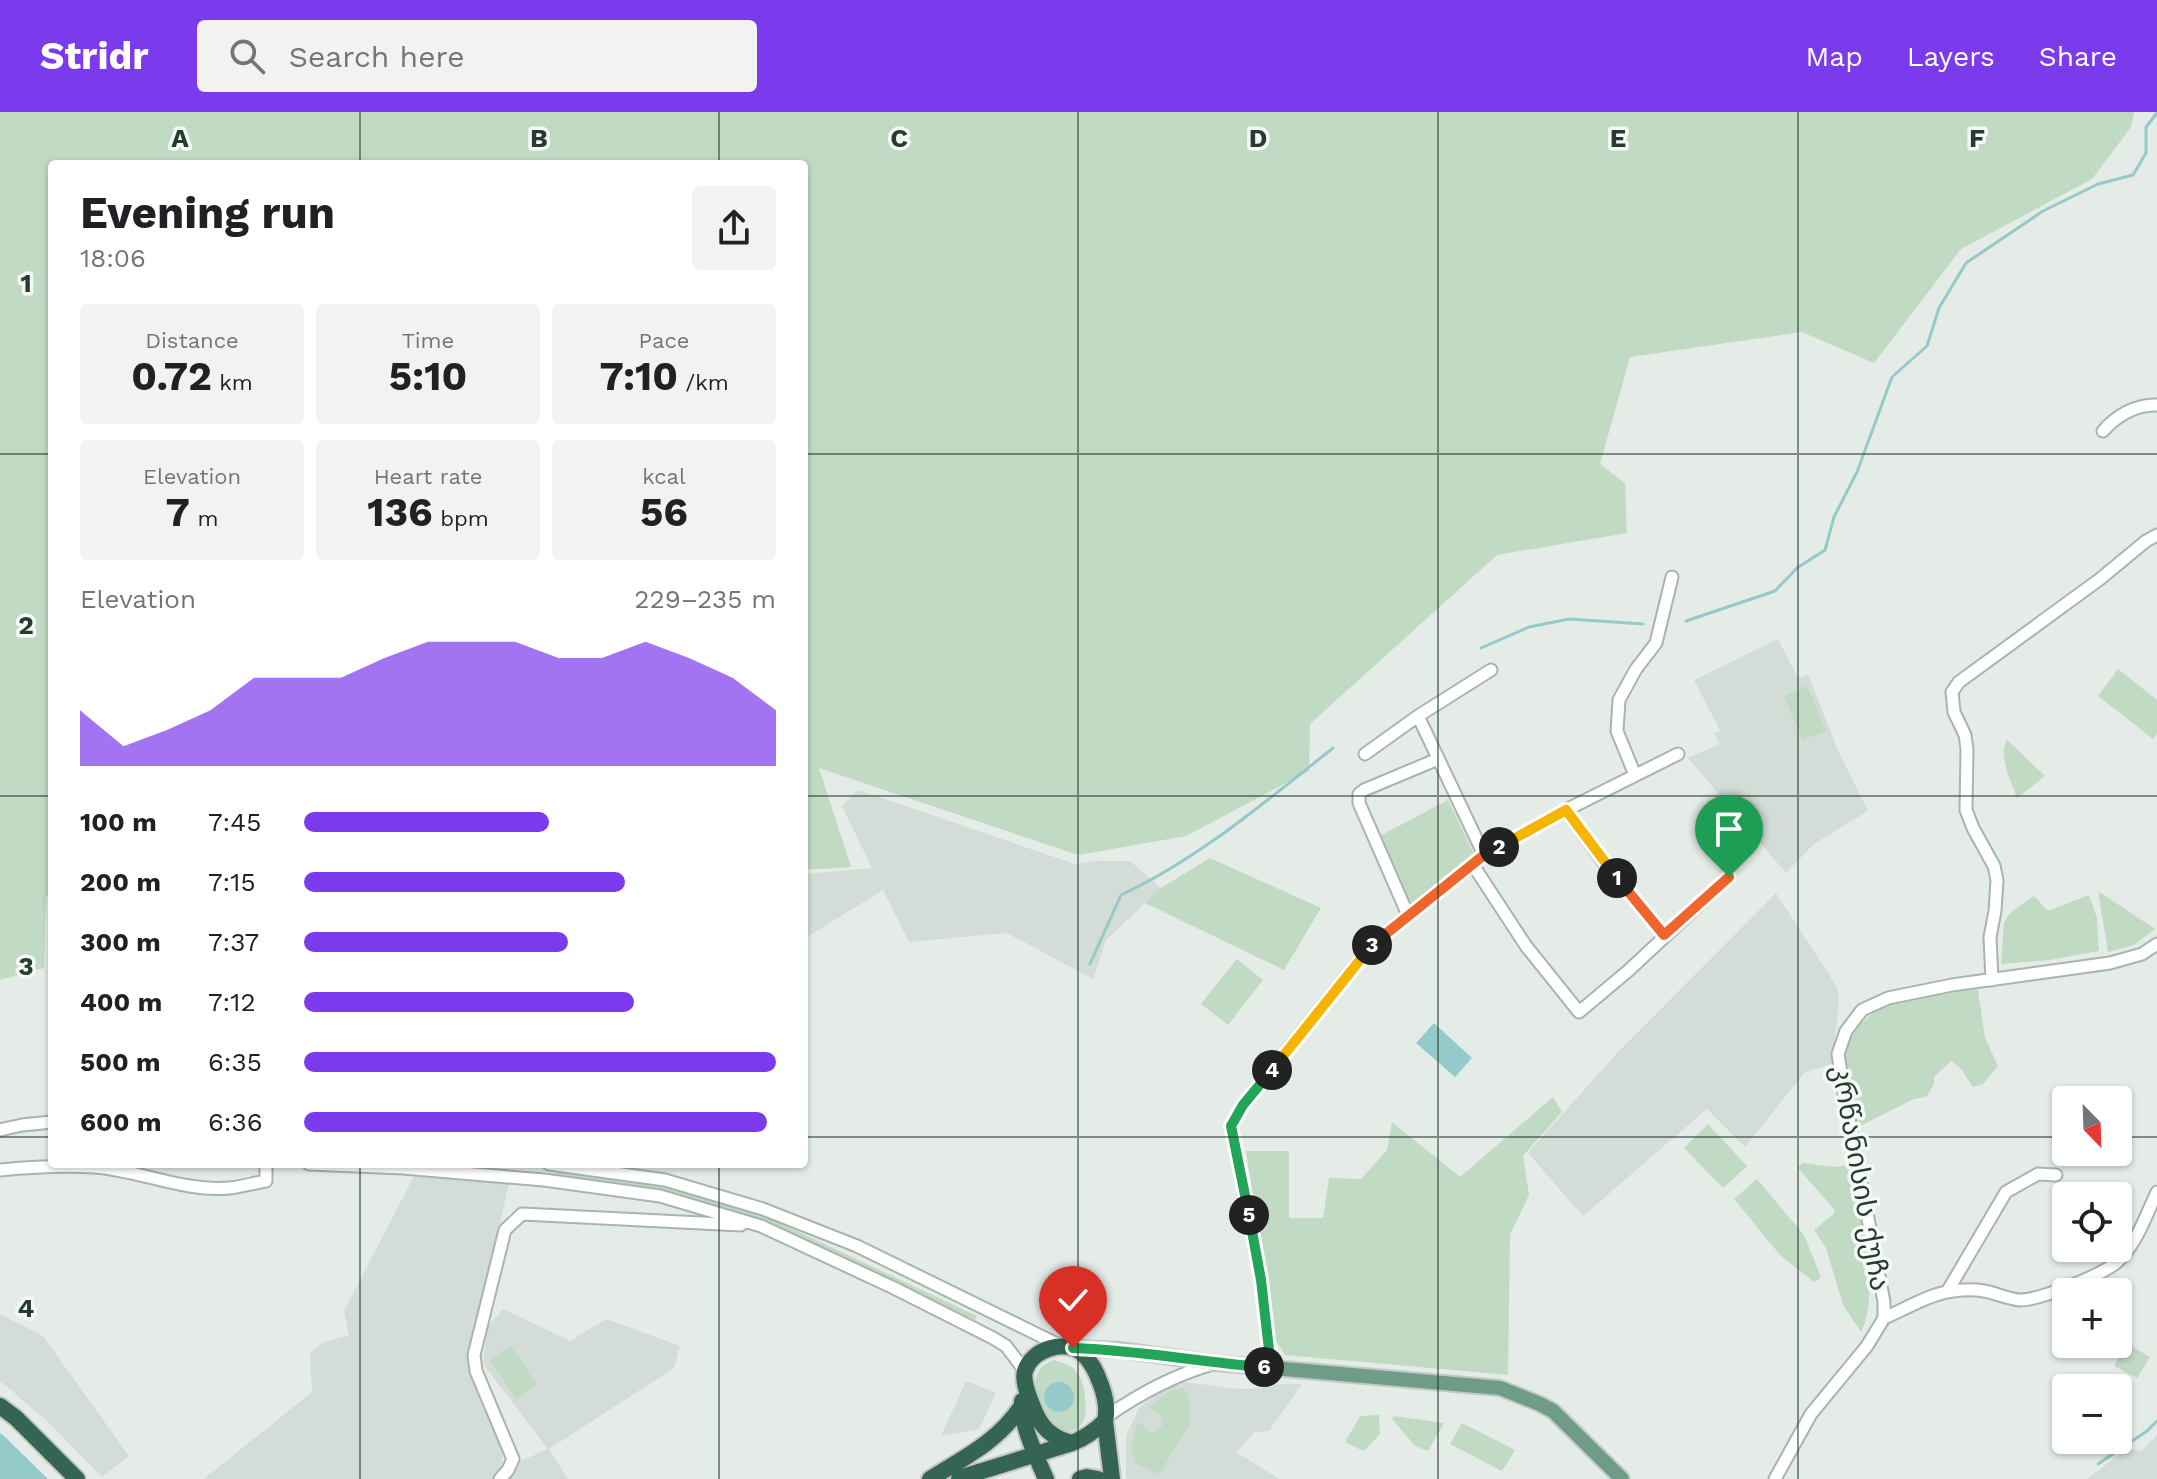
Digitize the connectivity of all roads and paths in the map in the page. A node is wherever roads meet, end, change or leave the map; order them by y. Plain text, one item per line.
1 (2157, 405) edge
2 (2103, 431) dead end
3 (2157, 535) edge
4 (1672, 577) dead end
5 (1491, 670) dead end
6 (1418, 716) junction
7 (1365, 754) dead end
8 (1678, 754) dead end
9 (1438, 759) junction
10 (1635, 775) junction
11 (1566, 810) junction
12 (1484, 855) junction
13 (1473, 865) junction
14 (1729, 877) dead end
15 (1408, 915) junction
16 (1664, 935) junction
17 (2157, 944) edge
18 (1992, 980) junction
19 (48, 1122) edge
20 (0, 1130) edge
21 (48, 1167) edge
22 (102, 1168) edge
23 (266, 1168) edge
24 (403, 1168) edge
25 (578, 1168) edge
26 (0, 1170) edge
27 (2056, 1175) dead end
28 (2157, 1192) edge
29 (761, 1226) junction
30 (1947, 1292) junction
31 (1884, 1318) junction
32 (1067, 1347) junction
33 (1215, 1363) junction
34 (1271, 1367) junction
35 (1025, 1377) junction
36 (0, 1406) edge
37 (1021, 1407) junction
38 (1106, 1419) junction
39 (1072, 1443) junction
40 (1035, 1454) junction
41 (77, 1479) edge
42 (500, 1479) edge
43 (930, 1479) edge
44 (959, 1479) edge
45 (1046, 1479) edge
46 (1080, 1479) edge
47 (1098, 1479) edge
48 (1112, 1479) edge
49 (1622, 1479) edge
50 (1775, 1479) edge

1 - 2 street
3 - 18 street
4 - 10 street
5 - 6 street
6 - 7 street
6 - 9 street
8 - 10 street
9 - 12 street
9 - 15 street
10 - 11 street
11 - 12 street
11 - 16 street
12 - 13 street
13 - 15 street
13 - 16 street
14 - 16 street
15 - 34 street
17 - 18 street, კრწანისის ქუჩა
18 - 31 street, კრწანისის ქუჩა
19 - 20 street
21 - 26 street
22 - 23 street
24 - 29 street
25 - 32 street
27 - 30 street
28 - 30 street
29 - 35 street
29 - 42 street
30 - 31 street
31 - 50 street, კრწანისის ქუჩა
32 - 33 main road
32 - 35 highway
32 - 38 highway
33 - 34 main road
33 - 38 street
34 - 49 main road
35 - 37 highway
35 - 39 highway
36 - 41 highway
37 - 40 highway
37 - 43 highway
38 - 39 highway
38 - 48 highway
39 - 40 highway
40 - 44 highway
40 - 45 highway
46 - 47 highway

